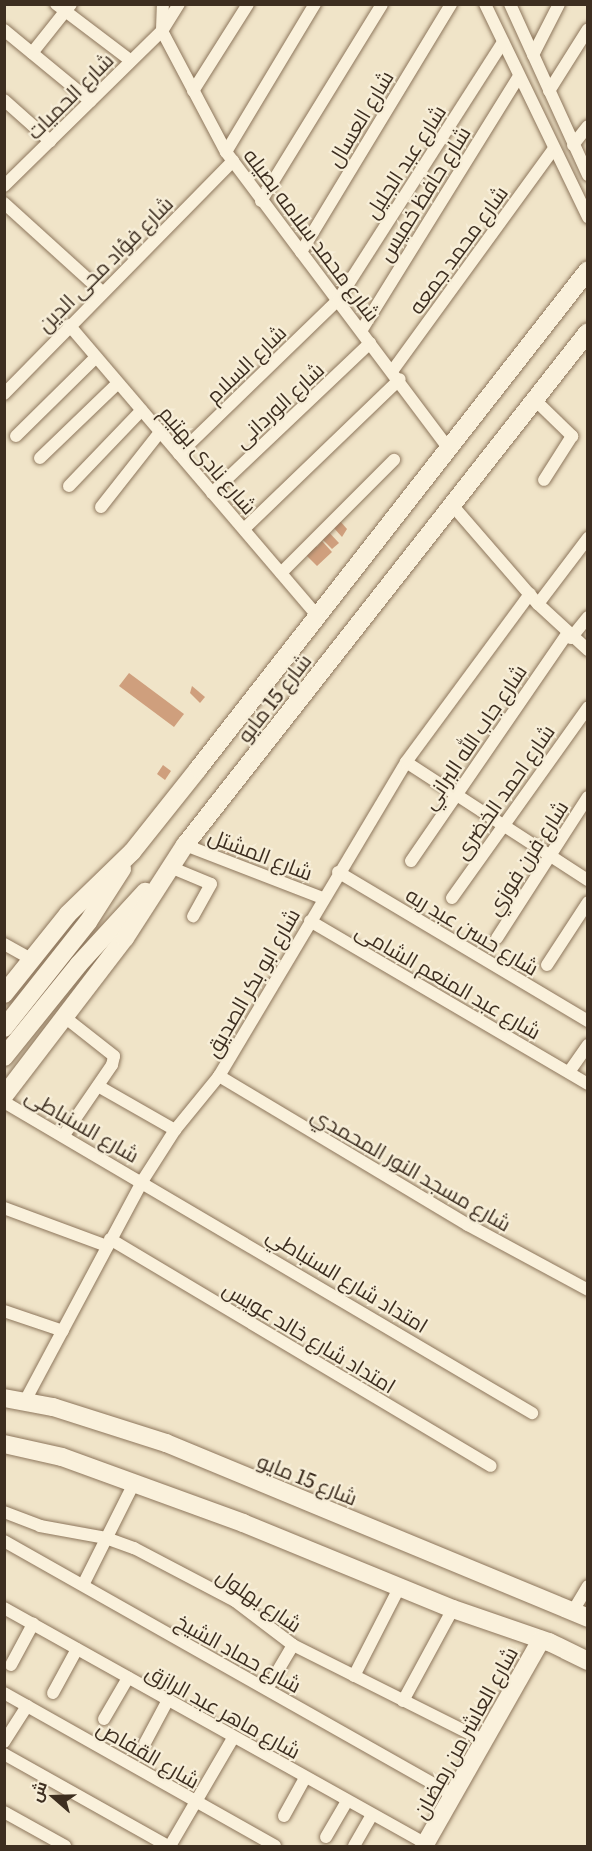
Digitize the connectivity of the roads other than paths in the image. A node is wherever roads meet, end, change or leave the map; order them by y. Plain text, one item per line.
1 (163, 4) edge
2 (179, 4) edge
3 (248, 4) edge
4 (315, 4) edge
5 (382, 4) edge
6 (451, 4) edge
7 (485, 4) edge
8 (510, 4) edge
9 (560, 4) edge
10 (64, 7) edge
11 (4, 30) edge
12 (588, 30) edge
13 (162, 31) junction
14 (503, 42) junction
15 (32, 52) junction
16 (533, 55) junction
17 (131, 61) junction
18 (519, 76) junction
19 (193, 91) junction
20 (549, 91) junction
21 (4, 100) edge
22 (90, 101) junction
23 (588, 126) edge
24 (50, 141) junction
25 (573, 145) junction
26 (553, 150) junction
27 (229, 157) junction
28 (588, 175) edge
29 (4, 186) edge
30 (261, 201) junction
31 (4, 203) edge
32 (588, 217) edge
33 (301, 252) junction
34 (588, 270) edge
35 (102, 292) junction
36 (338, 300) junction
37 (69, 325) junction
38 (361, 331) junction
39 (588, 332) edge
40 (370, 343) junction
41 (96, 357) junction
42 (396, 375) junction
43 (118, 383) junction
44 (4, 394) edge
45 (534, 400) junction
46 (142, 410) junction
47 (160, 432) junction
48 (16, 436) dead end
49 (450, 450) junction
50 (179, 454) junction
51 (40, 458) dead end
52 (394, 460) dead end
53 (544, 480) dead end
54 (69, 486) dead end
55 (212, 492) junction
56 (453, 506) junction
57 (101, 507) dead end
58 (244, 529) junction
59 (588, 538) edge
60 (281, 573) junction
61 (534, 599) junction
62 (588, 617) edge
63 (319, 618) junction
64 (569, 636) junction
65 (588, 650) edge
66 (588, 707) edge
67 (406, 762) junction
68 (456, 795) junction
69 (588, 797) edge
70 (502, 825) junction
71 (185, 844) junction
72 (132, 852) junction
73 (549, 856) junction
74 (411, 861) dead end
75 (166, 872) junction
76 (338, 872) junction
77 (588, 880) edge
78 (322, 898) junction
79 (452, 898) dead end
80 (588, 902) edge
81 (193, 916) dead end
82 (310, 921) junction
83 (497, 938) dead end
84 (4, 944) edge
85 (31, 959) junction
86 (547, 965) dead end
87 (4, 994) edge
88 (67, 1019) junction
89 (588, 1022) edge
90 (4, 1028) edge
91 (588, 1045) edge
92 (4, 1058) edge
93 (569, 1072) junction
94 (219, 1076) junction
95 (588, 1084) edge
96 (98, 1086) junction
97 (4, 1096) edge
98 (4, 1102) edge
99 (175, 1130) junction
100 (64, 1135) junction
101 (143, 1180) junction
102 (4, 1208) edge
103 (108, 1242) junction
104 (588, 1290) edge
105 (4, 1311) edge
106 (63, 1331) junction
107 (4, 1398) edge
108 (25, 1401) junction
109 (532, 1413) dead end
110 (4, 1444) edge
111 (490, 1466) dead end
112 (134, 1482) junction
113 (4, 1512) edge
114 (106, 1538) junction
115 (4, 1541) edge
116 (83, 1586) junction
117 (588, 1586) edge
118 (399, 1588) junction
119 (4, 1608) edge
120 (453, 1609) junction
121 (580, 1614) edge
122 (33, 1624) junction
123 (542, 1640) junction
124 (293, 1645) junction
125 (77, 1649) junction
126 (588, 1661) edge
127 (11, 1665) dead end
128 (354, 1677) junction
129 (128, 1678) junction
130 (267, 1689) junction
131 (4, 1693) edge
132 (53, 1693) dead end
133 (168, 1700) junction
134 (403, 1701) junction
135 (27, 1706) junction
136 (104, 1719) dead end
137 (233, 1737) junction
138 (486, 1741) junction
139 (4, 1742) edge
140 (145, 1743) dead end
141 (4, 1754) edge
142 (305, 1778) junction
143 (455, 1796) junction
144 (347, 1801) junction
145 (197, 1803) junction
146 (4, 1812) edge
147 (372, 1815) junction
148 (284, 1816) dead end
149 (326, 1837) dead end
150 (425, 1845) edge
151 (65, 1846) edge
152 (169, 1846) edge
153 (275, 1846) edge
154 (354, 1846) edge

1 - 13 street
2 - 13 street, شارع الحميات
3 - 19 street
4 - 27 street, شارع فؤاد محى الدين
5 - 30 street
6 - 33 street, شارع العسال
7 - 14 street
8 - 16 street
9 - 16 street
10 - 15 street
10 - 17 street
11 - 15 street
12 - 20 street
13 - 17 street, شارع الحميات
13 - 19 street, شارع محمد سلامه بصيله
14 - 18 street
14 - 36 street, شارع عبد الجليل
15 - 22 street
16 - 20 street
17 - 22 street, شارع الحميات
18 - 26 street
18 - 38 street, شارع حافظ خميس
19 - 27 street, شارع محمد سلامه بصيله
20 - 25 street
21 - 24 street
22 - 24 street, شارع الحميات
23 - 25 street
24 - 29 street, شارع الحميات
25 - 28 street
26 - 32 street
26 - 42 street, شارع محمد جمعه
27 - 30 street, شارع محمد سلامه بصيله
27 - 35 street, شارع فؤاد محى الدين
30 - 33 street, شارع محمد سلامه بصيله
31 - 35 street
33 - 36 street, شارع محمد سلامه بصيله
34 - 49 main road, شارع 15 مايو
35 - 37 street, شارع فؤاد محى الدين
36 - 38 street, شارع محمد سلامه بصيله
36 - 50 street, شارع السلام
37 - 41 street, شارع نادى بهتيم
37 - 44 street, شارع فؤاد محى الدين
38 - 40 street, شارع محمد سلامه بصيله
39 - 45 main road, شارع 15 مايو
40 - 42 street, شارع محمد سلامه بصيله
40 - 55 street, شارع الوردانى
41 - 43 street, شارع نادى بهتيم
41 - 48 street
42 - 49 street, شارع محمد سلامه بصيله
42 - 58 street, شارع محمد جمعه
43 - 46 street, شارع نادى بهتيم
43 - 51 street
45 - 53 street
45 - 56 main road, شارع 15 مايو
46 - 47 street, شارع نادى بهتيم
46 - 54 street
47 - 50 street, شارع نادى بهتيم
47 - 57 street
49 - 63 main road, شارع 15 مايو
50 - 55 street, شارع نادى بهتيم
52 - 60 street
55 - 58 street, شارع نادى بهتيم
56 - 61 street
56 - 71 main road, شارع 15 مايو
58 - 60 street, شارع نادى بهتيم
59 - 61 street, شارع ابو بكر الصديق
60 - 63 street, شارع نادى بهتيم
61 - 64 street
61 - 67 street, شارع ابو بكر الصديق
62 - 64 street, شارع جاب الله البراني
63 - 72 main road, شارع 15 مايو
64 - 65 street
64 - 68 street, شارع جاب الله البراني
66 - 70 street, شارع احمد الخضرى
67 - 68 street
67 - 76 street, شارع ابو بكر الصديق
68 - 70 street
68 - 74 street, شارع جاب الله البراني
69 - 73 street, شارع فرن فوزي
70 - 73 street
70 - 79 street, شارع احمد الخضرى
71 - 75 main road, شارع 15 مايو
71 - 78 street, شارع المشتل
72 - 85 main road, شارع 15 مايو
72 - 90 main road
73 - 77 street
73 - 83 street, شارع فرن فوزي
75 - 81 street
75 - 88 main road, شارع 15 مايو
75 - 92 main road
76 - 78 street, شارع ابو بكر الصديق
76 - 89 street, شارع حسن عبد ربه
78 - 82 street, شارع ابو بكر الصديق
80 - 86 street
82 - 93 street, شارع عبد المنعم الشامى
82 - 94 street, شارع ابو بكر الصديق
84 - 85 street
85 - 87 main road, شارع 15 مايو
88 - 96 street
88 - 97 main road, شارع 15 مايو
91 - 93 street
93 - 95 street, شارع عبد المنعم الشامى
94 - 99 street, شارع ابو بكر الصديق
94 - 104 street, شارع مسجد النور المحمدي
96 - 99 street
96 - 100 street
98 - 100 street, شارع السنباطى
99 - 101 street, شارع ابو بكر الصديق
100 - 101 street, شارع السنباطى
101 - 103 street, شارع ابو بكر الصديق
101 - 109 street, امتداد شارع السنباطي
102 - 103 street, امتداد شارع خالد عويس
103 - 106 street, شارع ابو بكر الصديق
103 - 111 street, امتداد شارع خالد عويس
105 - 106 street
106 - 108 street, شارع ابو بكر الصديق
107 - 108 main road, شارع 15 مايو
108 - 121 main road, شارع 15 مايو
110 - 112 main road
112 - 114 street
112 - 118 main road
113 - 114 street, شارع بهلول
114 - 116 street
114 - 124 street, شارع بهلول
115 - 116 street, شارع حماد الشيخ
116 - 130 street, شارع حماد الشيخ
117 - 121 street
118 - 120 main road
118 - 128 street
119 - 122 street, شارع ماهر عبد الرازق
120 - 123 main road
120 - 134 street
122 - 125 street, شارع ماهر عبد الرازق
122 - 127 street
123 - 126 main road
123 - 138 main road, شارع العاشر من رمضان
124 - 128 street, شارع بهلول
124 - 130 street
125 - 129 street, شارع ماهر عبد الرازق
125 - 132 street
128 - 134 street, شارع بهلول
129 - 133 street, شارع ماهر عبد الرازق
129 - 136 street
130 - 143 street, شارع حماد الشيخ
131 - 135 street, شارع القفاص
133 - 137 street, شارع ماهر عبد الرازق
133 - 140 street
134 - 138 street, شارع بهلول
135 - 139 street
135 - 145 street, شارع القفاص
137 - 142 street, شارع ماهر عبد الرازق
137 - 145 street
138 - 143 main road, شارع العاشر من رمضان
141 - 152 street
142 - 144 street, شارع ماهر عبد الرازق
142 - 148 street
143 - 150 main road, شارع العاشر من رمضان
144 - 147 street, شارع ماهر عبد الرازق
144 - 149 street
145 - 152 street
145 - 153 street, شارع القفاص
146 - 151 street
147 - 150 street, شارع ماهر عبد الرازق
147 - 154 street

